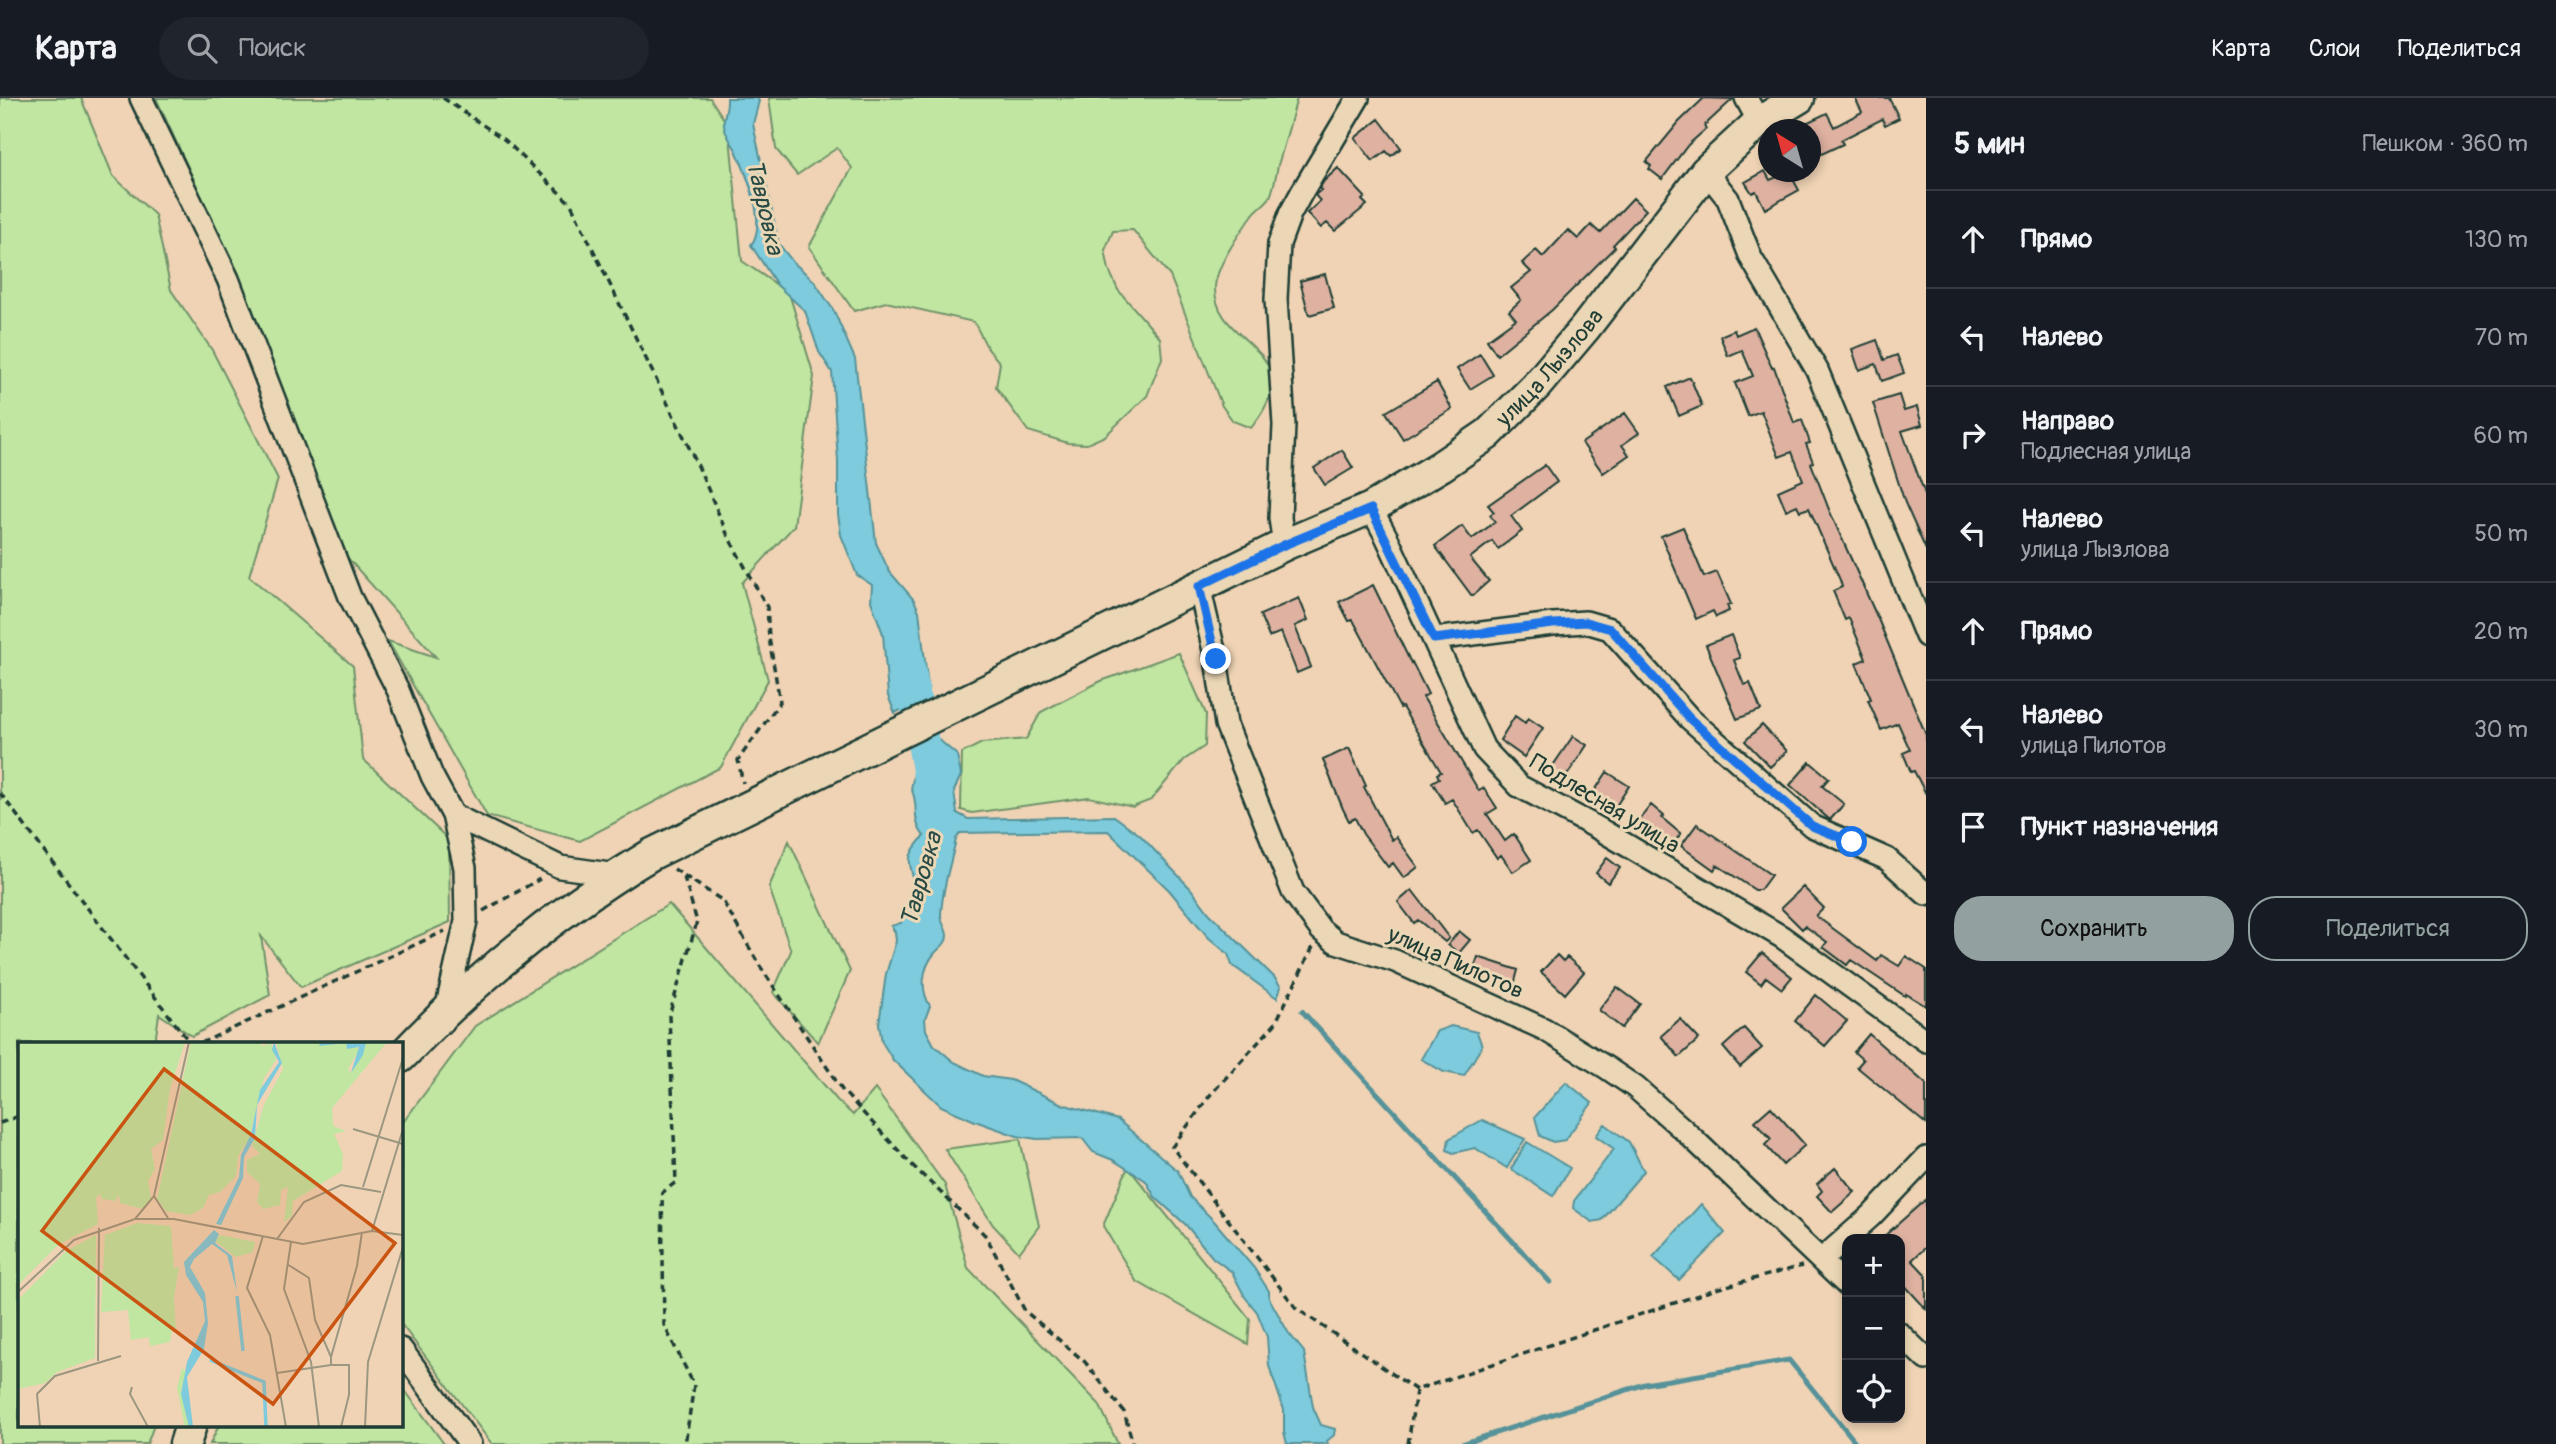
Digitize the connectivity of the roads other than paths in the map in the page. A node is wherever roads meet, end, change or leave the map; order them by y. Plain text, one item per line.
1 (141, 98) edge
2 (1358, 98) edge
3 (1799, 98) edge
4 (1752, 110) edge
5 (1706, 171) junction
6 (1371, 509) junction
7 (1284, 545) junction
8 (1199, 586) junction
9 (1926, 636) edge
10 (1434, 639) junction
11 (453, 815) junction
12 (617, 875) junction
13 (1926, 894) edge
14 (446, 1010) junction
15 (1926, 1041) edge
16 (402, 1056) edge
17 (1926, 1158) edge
18 (1821, 1260) junction
19 (1842, 1280) edge
20 (1905, 1340) edge
21 (402, 1350) edge
22 (1926, 1359) edge
23 (191, 1426) edge
24 (185, 1444) edge
25 (470, 1444) edge

1 - 11 street
2 - 7 street
3 - 4 street, улица Лызлова
4 - 5 street, улица Лызлова
5 - 6 street, улица Лызлова
5 - 9 street
6 - 7 street, улица Лызлова
6 - 10 street, Подлесная улица
7 - 8 street, улица Лызлова
8 - 12 street, улица Лызлова
8 - 18 street, улица Пилотов
10 - 13 street
10 - 15 street, Подлесная улица
11 - 12 street
11 - 14 street
12 - 14 street, улица Лызлова
14 - 16 street, улица Лызлова
17 - 18 street
18 - 19 street, улица Пилотов
20 - 22 street
21 - 25 street
23 - 24 street

